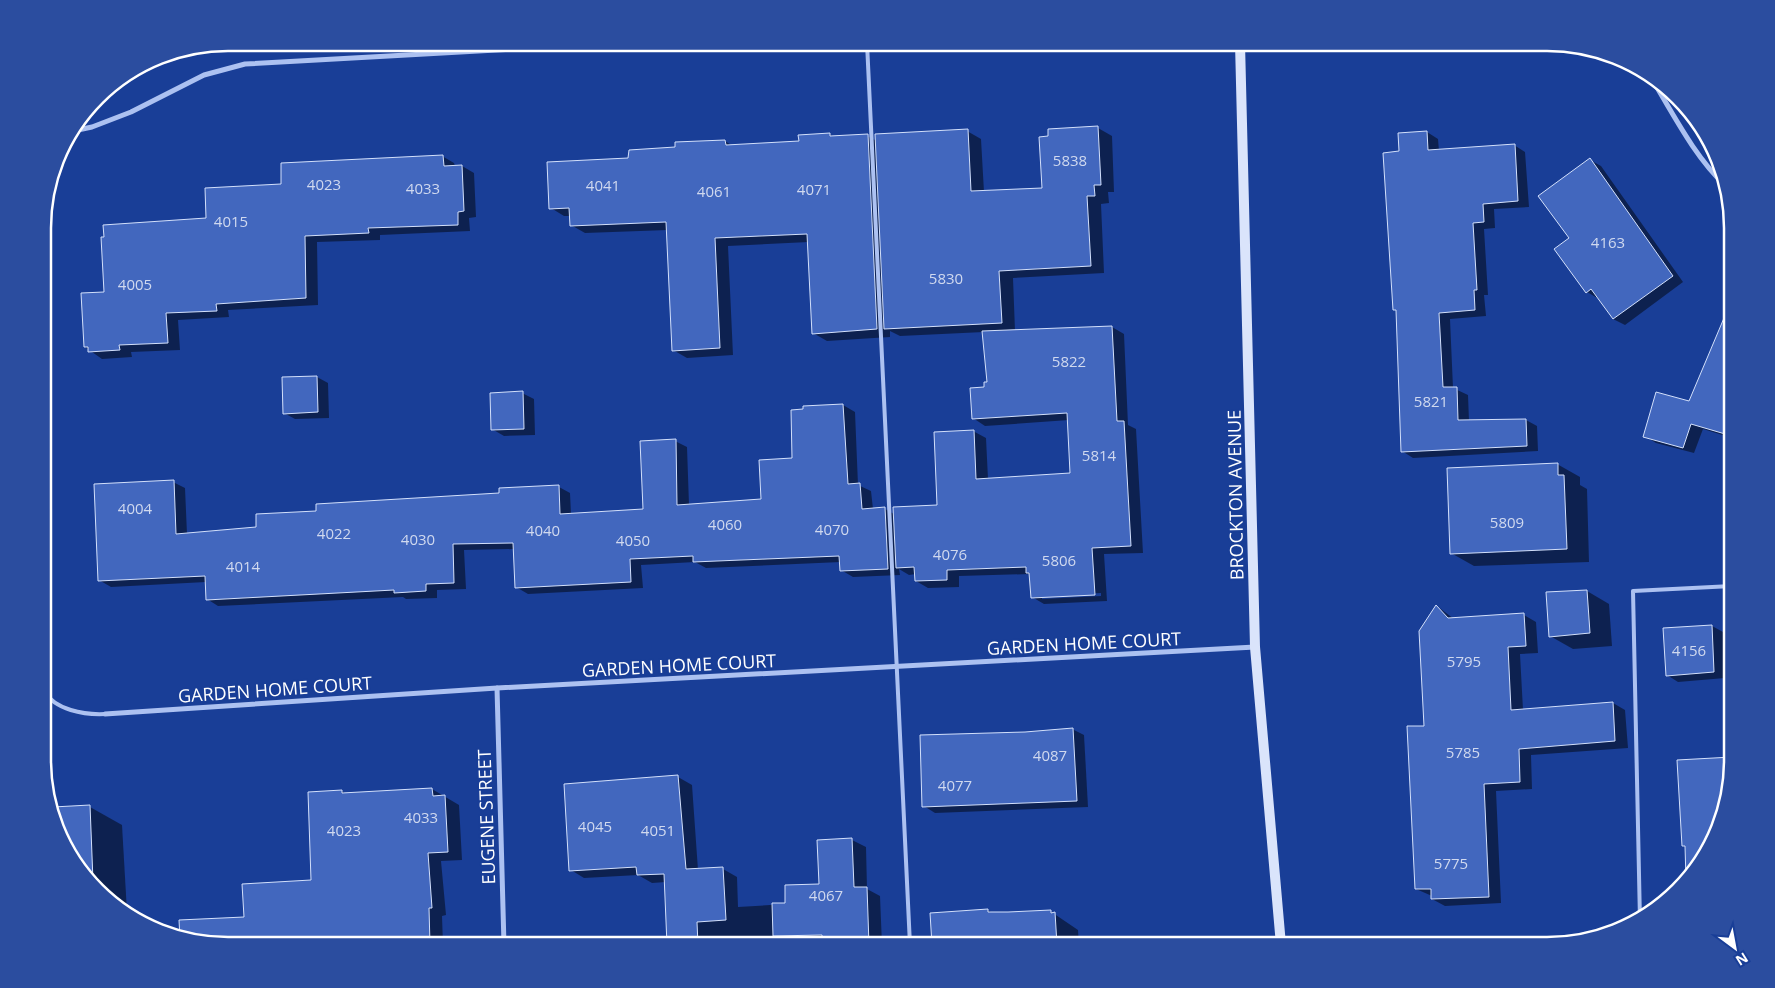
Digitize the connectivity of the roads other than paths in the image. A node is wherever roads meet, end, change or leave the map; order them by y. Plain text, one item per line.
1 (467, 51) edge
2 (867, 51) edge
3 (1240, 51) edge
4 (1661, 93) edge
5 (82, 129) edge
6 (1716, 177) edge
7 (1724, 586) edge
8 (1255, 647) junction
9 (896, 667) junction
10 (497, 688) junction
11 (51, 701) edge
12 (105, 714) joint
13 (1640, 910) edge
14 (504, 937) edge
15 (910, 937) edge
16 (1280, 937) edge

1 - 5 street
2 - 9 lane
3 - 8 main road, BROCKTON AVENUE
4 - 6 street
7 - 13 lane
8 - 9 street, GARDEN HOME COURT
8 - 16 main road, BROCKTON AVENUE
9 - 10 street, GARDEN HOME COURT
9 - 15 lane
10 - 12 street, GARDEN HOME COURT
10 - 14 street, EUGENE STREET
11 - 12 lane

